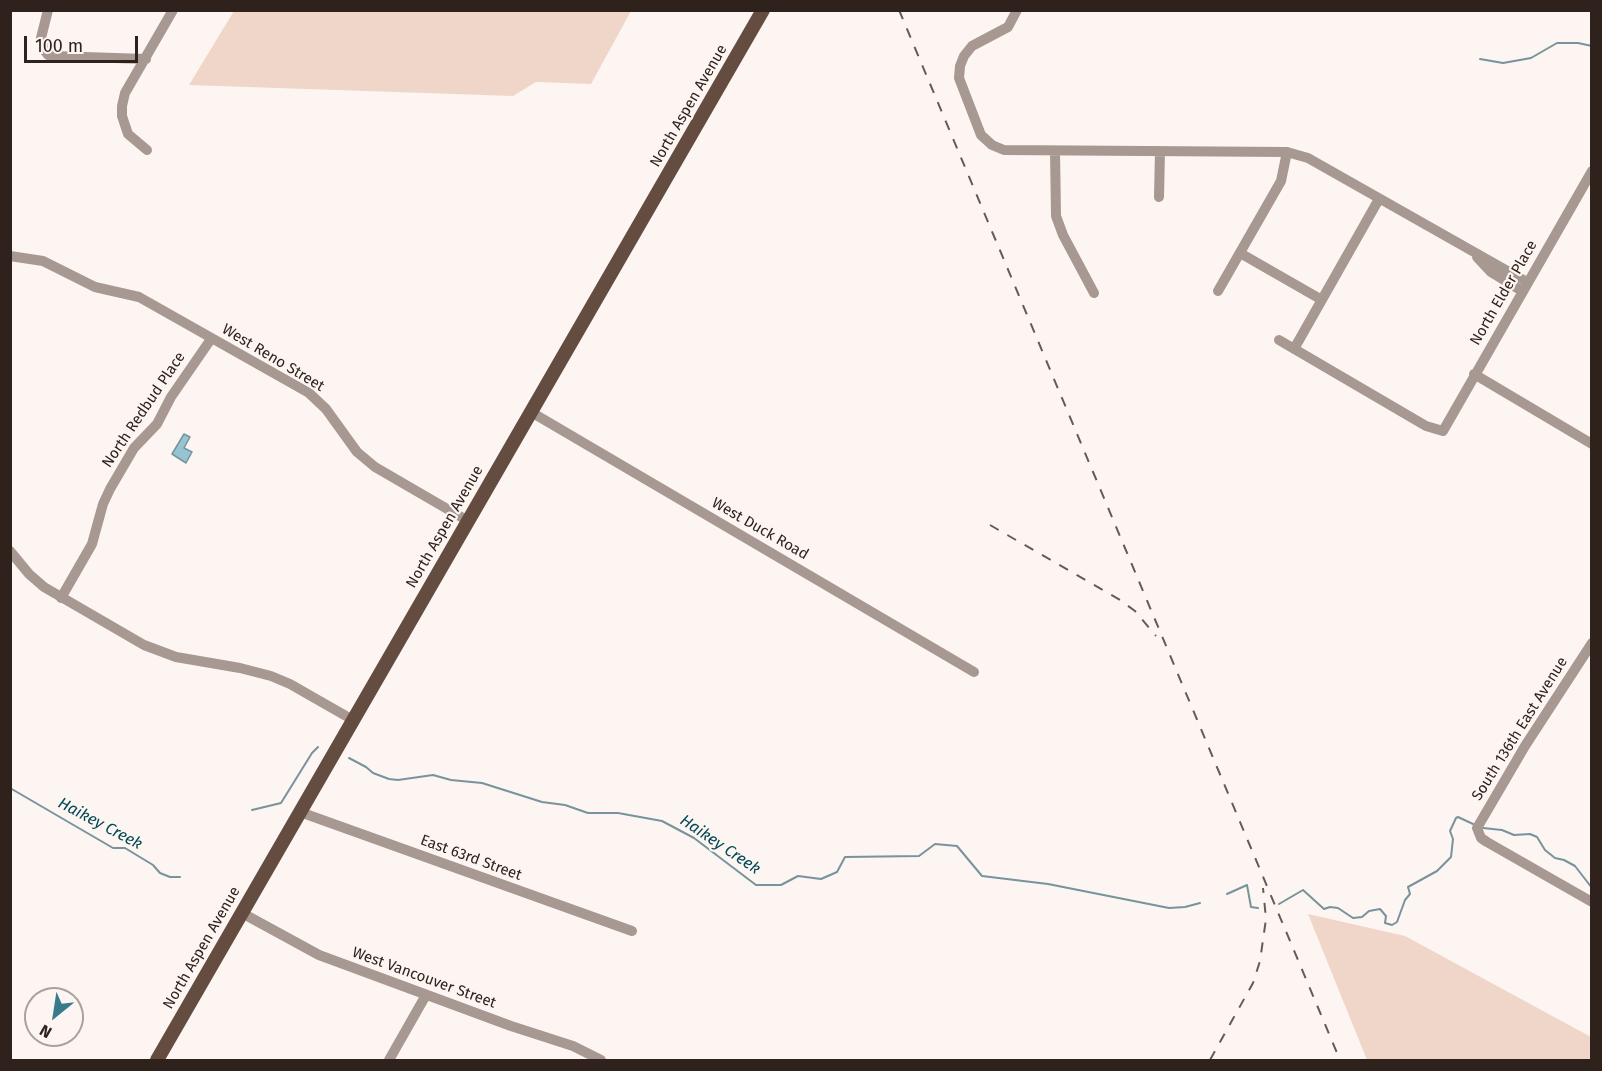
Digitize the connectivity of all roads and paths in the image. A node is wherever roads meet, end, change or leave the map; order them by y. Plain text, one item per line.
1 (48, 10) edge
2 (173, 10) edge
3 (763, 10) edge
4 (1017, 10) edge
5 (146, 59) junction
6 (147, 150) dead end
7 (1055, 151) junction
8 (1161, 151) junction
9 (1287, 152) junction
10 (1592, 171) edge
11 (1159, 197) dead end
12 (1379, 199) junction
13 (1240, 253) junction
14 (10, 256) edge
15 (1525, 286) junction
16 (1218, 291) dead end
17 (1094, 293) dead end
18 (1322, 300) junction
19 (211, 339) junction
20 (1279, 340) dead end
21 (1294, 349) junction
22 (1474, 374) junction
23 (531, 412) junction
24 (1592, 444) edge
25 (468, 521) junction
26 (10, 551) edge
27 (61, 598) junction
28 (1592, 643) edge
29 (974, 672) dead end
30 (353, 720) junction
31 (300, 812) junction
32 (1592, 902) edge
33 (242, 913) junction
34 (632, 931) dead end
35 (426, 995) junction
36 (156, 1060) edge
37 (389, 1060) edge
38 (601, 1060) edge

1 - 5 street
2 - 5 street
3 - 23 main road, North Aspen Avenue
4 - 7 street
5 - 6 street
7 - 8 street
7 - 17 street
8 - 9 street
8 - 11 street
9 - 12 street
9 - 13 street
10 - 15 street, North Elder Place
12 - 15 street
12 - 18 street
13 - 16 street
13 - 18 street
14 - 19 street, West Reno Street
15 - 22 street, North Elder Place
18 - 21 street
19 - 25 street, West Reno Street
19 - 27 street, North Redbud Place
20 - 21 street
21 - 22 street, North Elder Place
22 - 24 street
23 - 25 main road, North Aspen Avenue
23 - 29 street, West Duck Road
25 - 30 main road, North Aspen Avenue
26 - 27 street
27 - 30 street
28 - 32 street, South 136th East Avenue
30 - 31 main road, North Aspen Avenue
31 - 33 main road, North Aspen Avenue
31 - 34 street, East 63rd Street
33 - 35 street, West Vancouver Street
33 - 36 main road, North Aspen Avenue
35 - 37 street
35 - 38 street, West Vancouver Street

